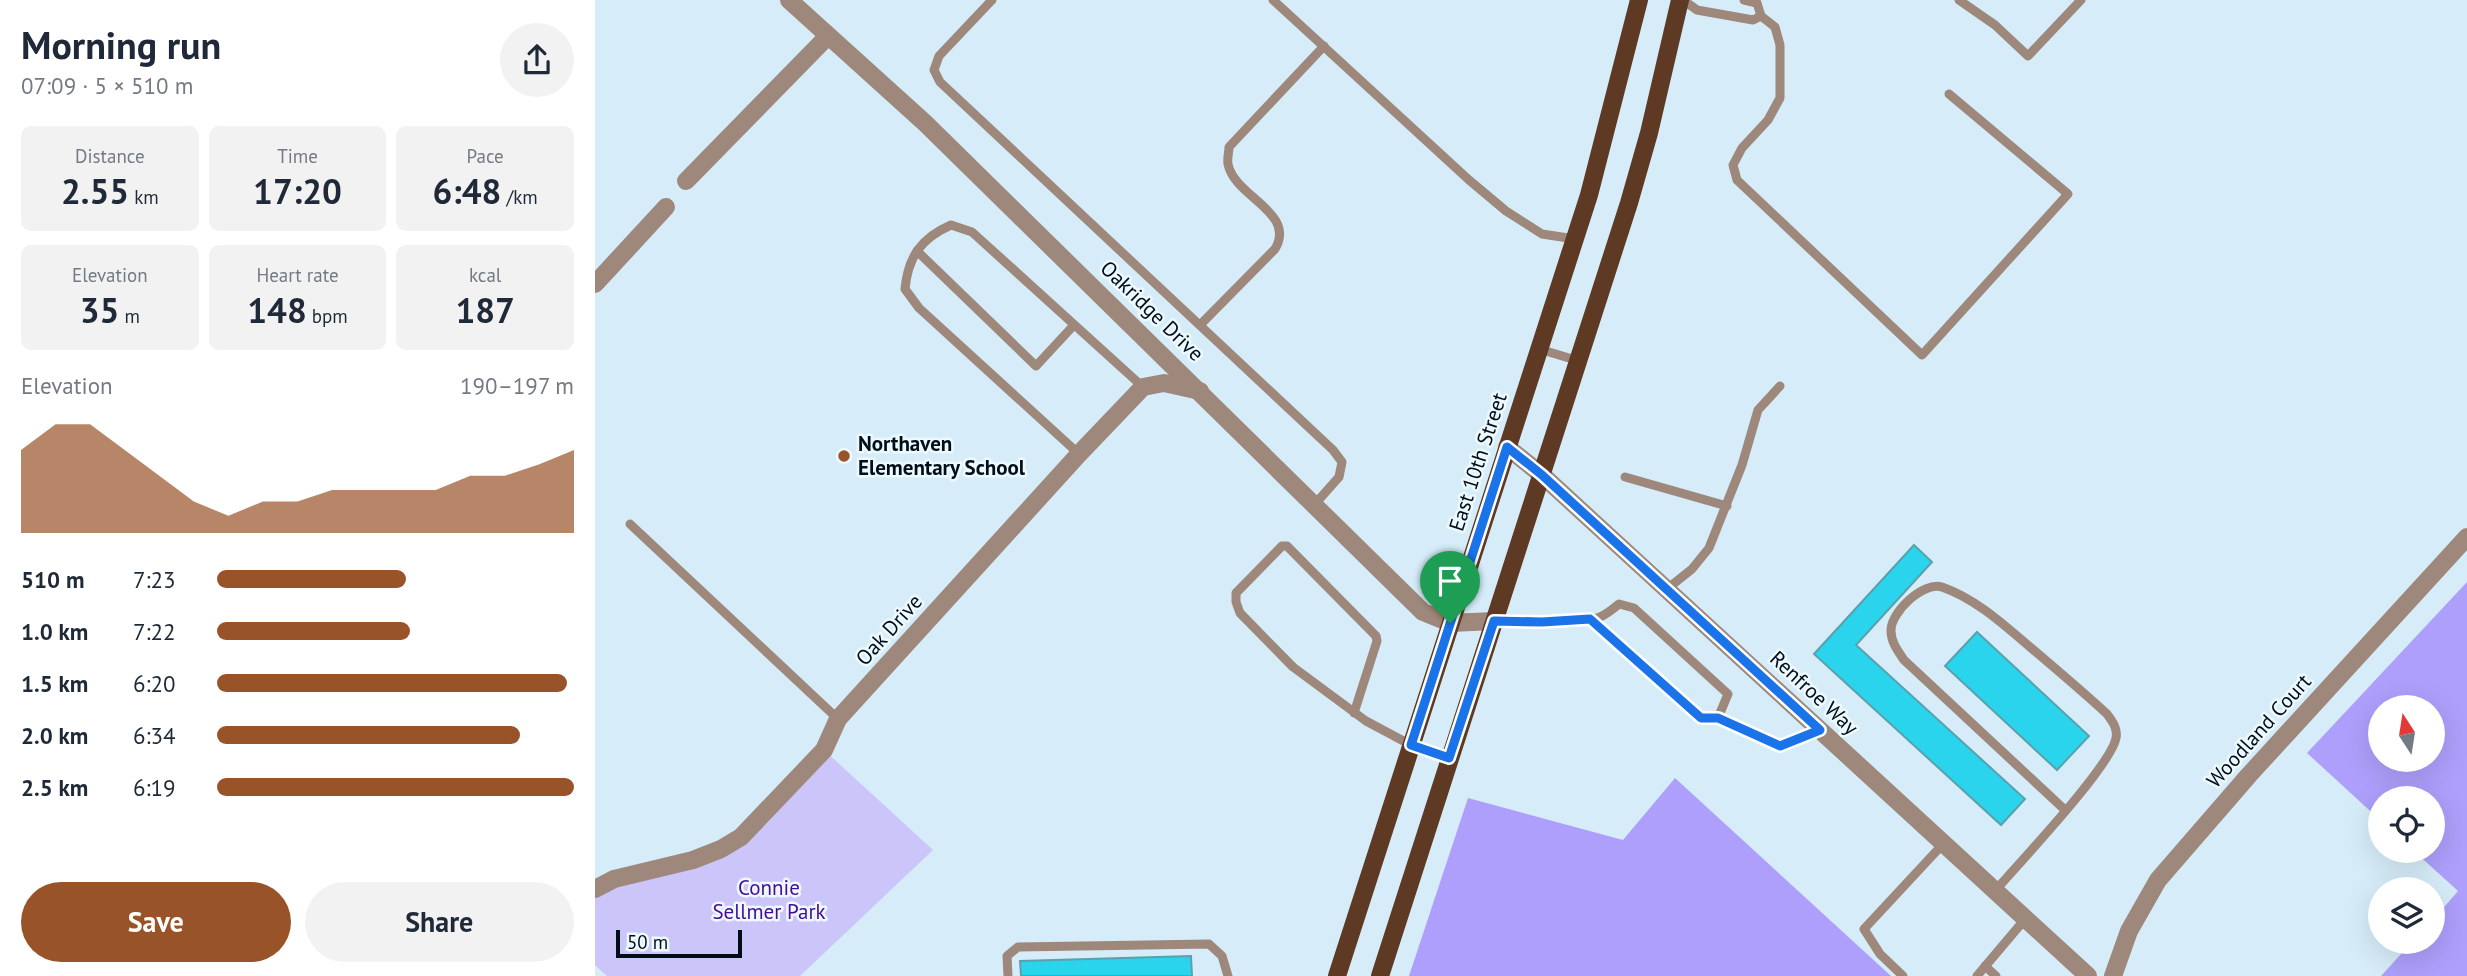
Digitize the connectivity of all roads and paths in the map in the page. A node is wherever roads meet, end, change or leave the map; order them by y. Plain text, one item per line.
1 (789, 0) edge
2 (992, 0) edge
3 (1273, 0) edge
4 (1639, 0) edge
5 (1682, 0) edge
6 (1744, 0) edge
7 (1959, 0) edge
8 (2081, 0) edge
9 (1762, 16) junction
10 (828, 36) junction
11 (1324, 47) junction
12 (1949, 94) dead end
13 (686, 181) dead end
14 (666, 207) dead end
15 (1575, 239) junction
16 (917, 251) junction
17 (595, 284) edge
18 (1074, 325) junction
19 (1200, 325) junction
20 (1539, 349) junction
21 (1579, 361) junction
22 (1780, 386) dead end
23 (1143, 387) junction
24 (1201, 391) junction
25 (1507, 447) junction
26 (1079, 454) junction
27 (1542, 475) junction
28 (1625, 477) dead end
29 (1315, 504) junction
30 (1727, 506) junction
31 (630, 524) dead end
32 (2467, 537) edge
33 (1667, 589) junction
34 (1590, 619) junction
35 (1494, 621) junction
36 (1450, 623) junction
37 (1354, 713) junction
38 (1718, 718) junction
39 (838, 719) junction
40 (1820, 730) junction
41 (1411, 745) junction
42 (1449, 758) junction
43 (2065, 810) junction
44 (1944, 843) junction
45 (595, 889) edge
46 (1996, 891) junction
47 (2026, 918) junction
48 (1985, 966) junction
49 (1008, 976) edge
50 (1228, 976) edge
51 (1337, 976) edge
52 (1380, 976) edge
53 (1903, 976) edge
54 (1977, 976) edge
55 (1996, 976) edge
56 (2088, 976) edge
57 (2113, 976) edge

1 - 10 street, Oakridge Drive
2 - 19 lane
3 - 11 lane
4 - 15 main road, East 10th Street
5 - 9 lane
5 - 21 main road
6 - 9 lane
7 - 8 lane
9 - 12 lane
10 - 13 street
10 - 24 street, Oakridge Drive
11 - 15 lane
11 - 19 lane
14 - 17 street
15 - 20 main road, East 10th Street
16 - 18 lane
16 - 18 lane
16 - 26 lane
18 - 23 lane
19 - 29 lane
20 - 21 lane
20 - 25 main road, East 10th Street
21 - 27 main road
22 - 30 lane
23 - 24 street
23 - 26 street, Oak Drive
24 - 29 street, Oakridge Drive
25 - 27 street, Renfroe Way
25 - 36 main road, East 10th Street
26 - 39 street, Oak Drive
27 - 33 street, Renfroe Way
27 - 35 main road
28 - 30 lane
29 - 36 street, Oakridge Drive
30 - 33 lane
31 - 39 lane
32 - 57 street, Woodland Court
33 - 40 street, Renfroe Way
34 - 35 lane
34 - 38 lane
34 - 38 lane
35 - 36 street, Oakridge Drive
35 - 42 main road
36 - 41 main road, East 10th Street
37 - 37 lane
37 - 41 lane
38 - 40 lane
39 - 45 street, Oak Drive
40 - 44 street, Renfroe Way
41 - 42 lane
41 - 51 main road, East 10th Street
42 - 52 main road
43 - 43 lane
43 - 46 lane
44 - 46 street, Renfroe Way
44 - 53 lane
46 - 47 street, Renfroe Way
47 - 48 lane
47 - 56 street, Renfroe Way
48 - 54 lane
48 - 55 lane
49 - 50 lane

